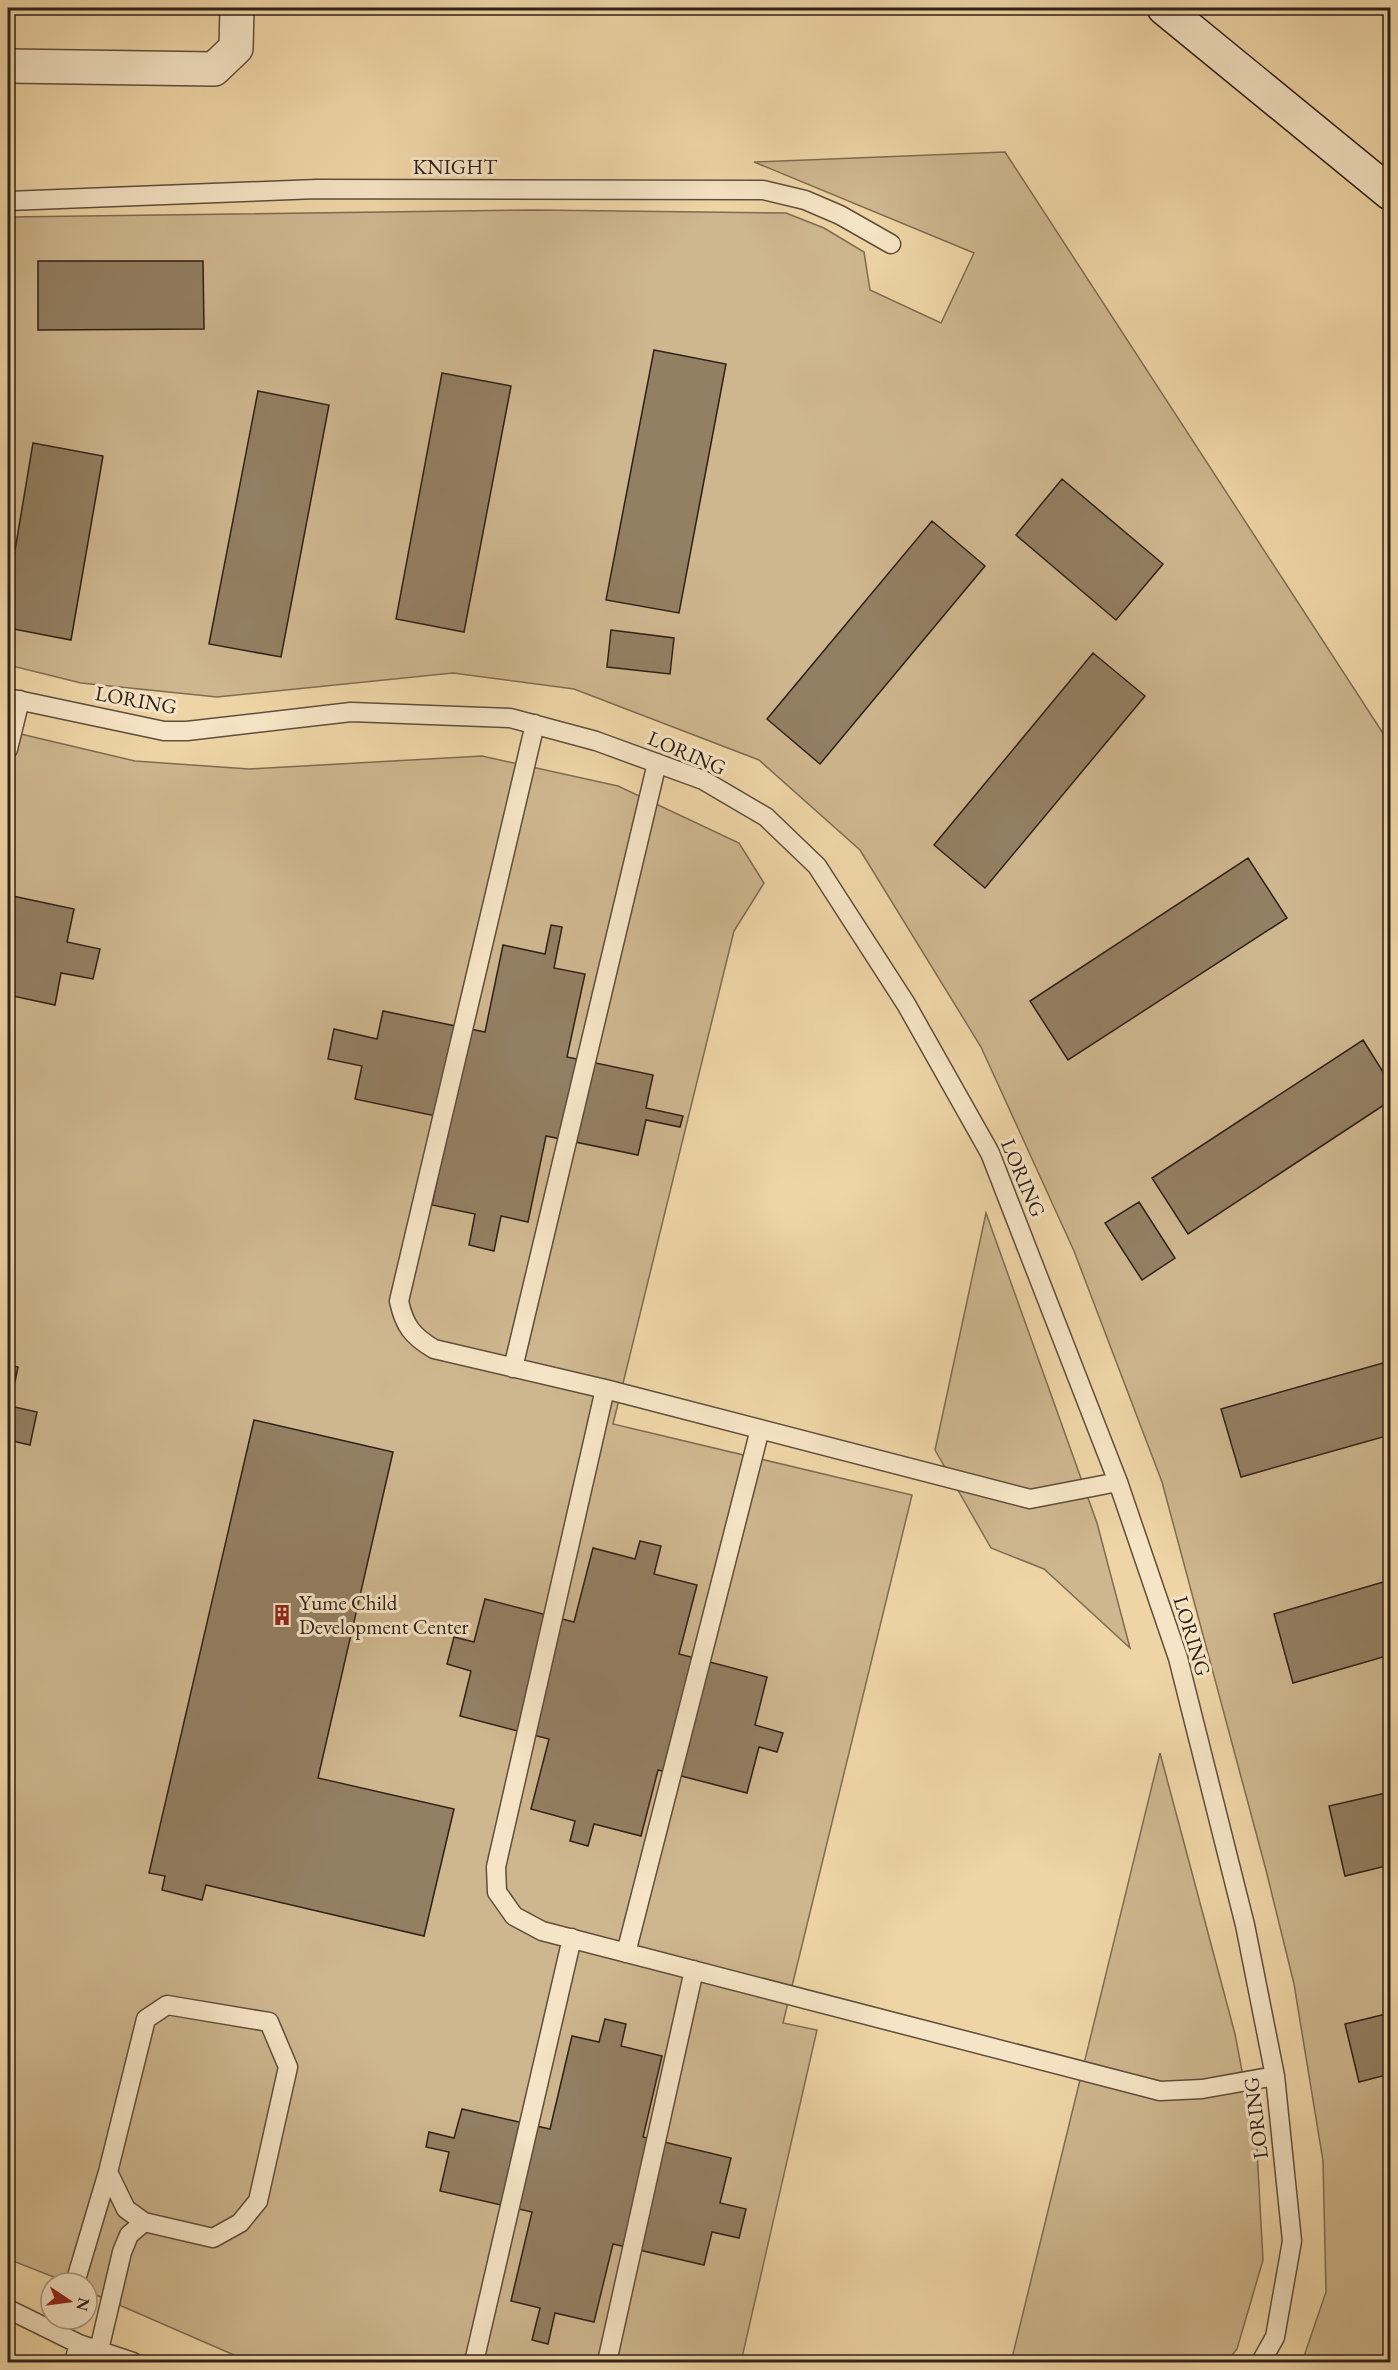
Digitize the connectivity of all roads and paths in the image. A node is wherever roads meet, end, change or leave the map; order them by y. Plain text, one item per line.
1 (237, 8) edge
2 (1164, 8) edge
3 (8, 66) edge
4 (1390, 193) edge
5 (8, 201) edge
6 (891, 244) dead end
7 (14, 699) edge
8 (535, 724) junction
9 (8, 749) edge
10 (657, 764) junction
11 (513, 1368) junction
12 (606, 1389) junction
13 (760, 1429) junction
14 (1118, 1482) junction
15 (572, 1938) junction
16 (626, 1953) junction
17 (694, 1970) junction
18 (1275, 2076) junction
19 (108, 2172) junction
20 (144, 2222) junction
21 (79, 2271) edge
22 (8, 2309) edge
23 (39, 2319) edge
24 (67, 2331) edge
25 (79, 2344) junction
26 (99, 2350) junction
27 (74, 2362) edge
28 (133, 2362) edge
29 (474, 2362) edge
30 (608, 2362) edge
31 (1261, 2362) edge

1 - 3 main road
2 - 4 main road
5 - 6 lane, KNIGHT
7 - 8 lane, LORING
7 - 9 lane
8 - 10 lane, LORING
8 - 11 lane
10 - 11 lane
10 - 14 lane, LORING
11 - 12 lane
12 - 13 lane
12 - 15 lane
13 - 14 lane
13 - 16 lane
14 - 18 lane, LORING
15 - 16 lane
15 - 29 lane
16 - 17 lane
17 - 18 lane
17 - 30 lane
18 - 31 lane, LORING
19 - 20 lane
19 - 20 lane
19 - 21 lane
20 - 26 lane
22 - 23 lane
24 - 25 lane
25 - 26 lane
25 - 27 lane
26 - 28 lane

